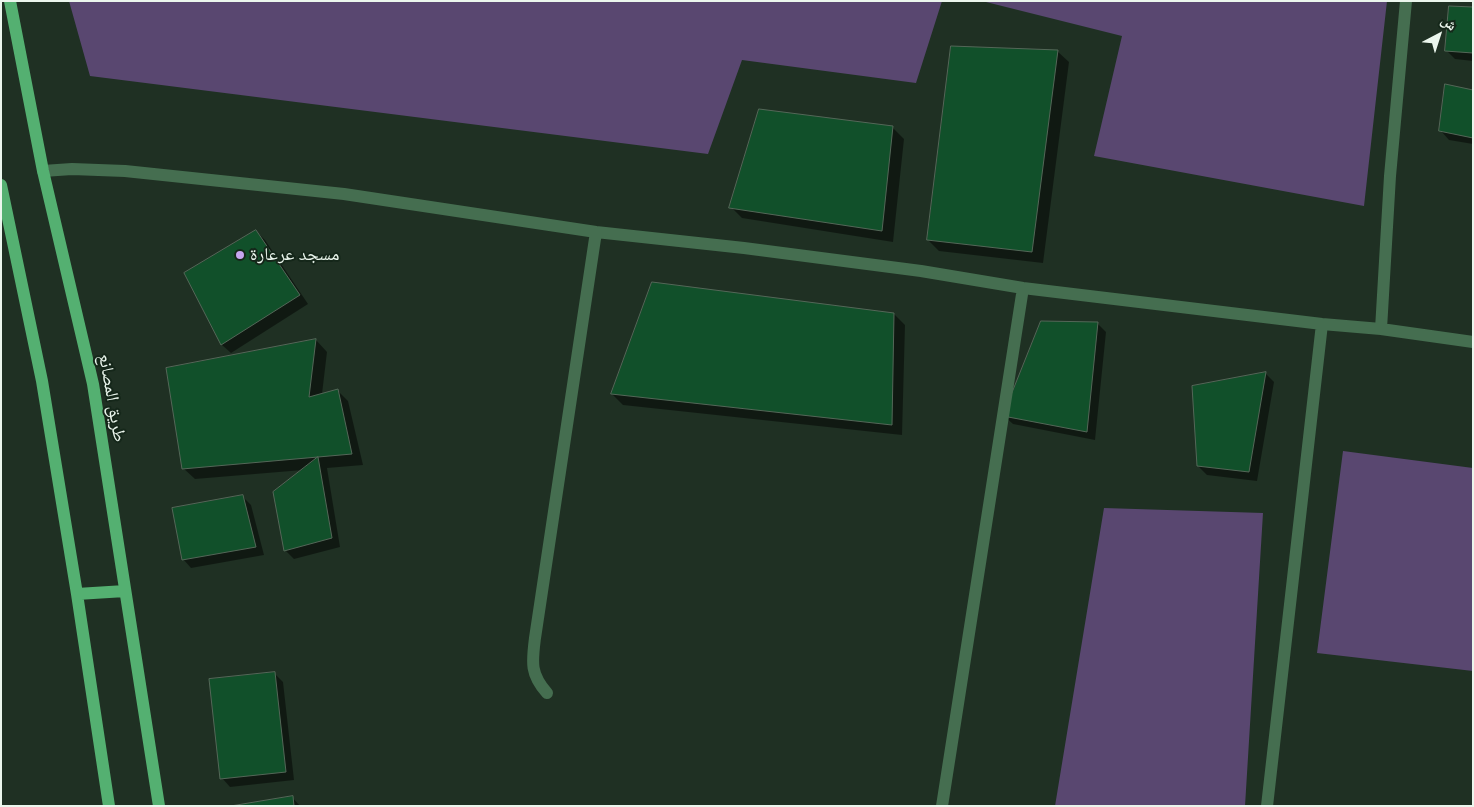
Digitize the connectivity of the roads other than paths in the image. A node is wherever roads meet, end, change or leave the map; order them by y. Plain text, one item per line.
1 (10, 1) edge
2 (1406, 1) edge
3 (42, 171) junction
4 (1, 185) edge
5 (596, 232) junction
6 (1023, 288) junction
7 (1322, 324) junction
8 (1381, 330) junction
9 (1473, 342) edge
10 (125, 591) junction
11 (78, 594) junction
12 (547, 692) dead end
13 (109, 806) edge
14 (159, 806) edge
15 (942, 806) edge
16 (1268, 806) edge

1 - 3 main road, طريق المصانع
2 - 8 street
3 - 5 street
3 - 10 main road, طريق المصانع
4 - 11 main road
5 - 6 street
5 - 12 street
6 - 7 street
6 - 15 street
7 - 8 street
7 - 16 street
8 - 9 street
10 - 11 main road
10 - 14 main road, طريق المصانع
11 - 13 main road

